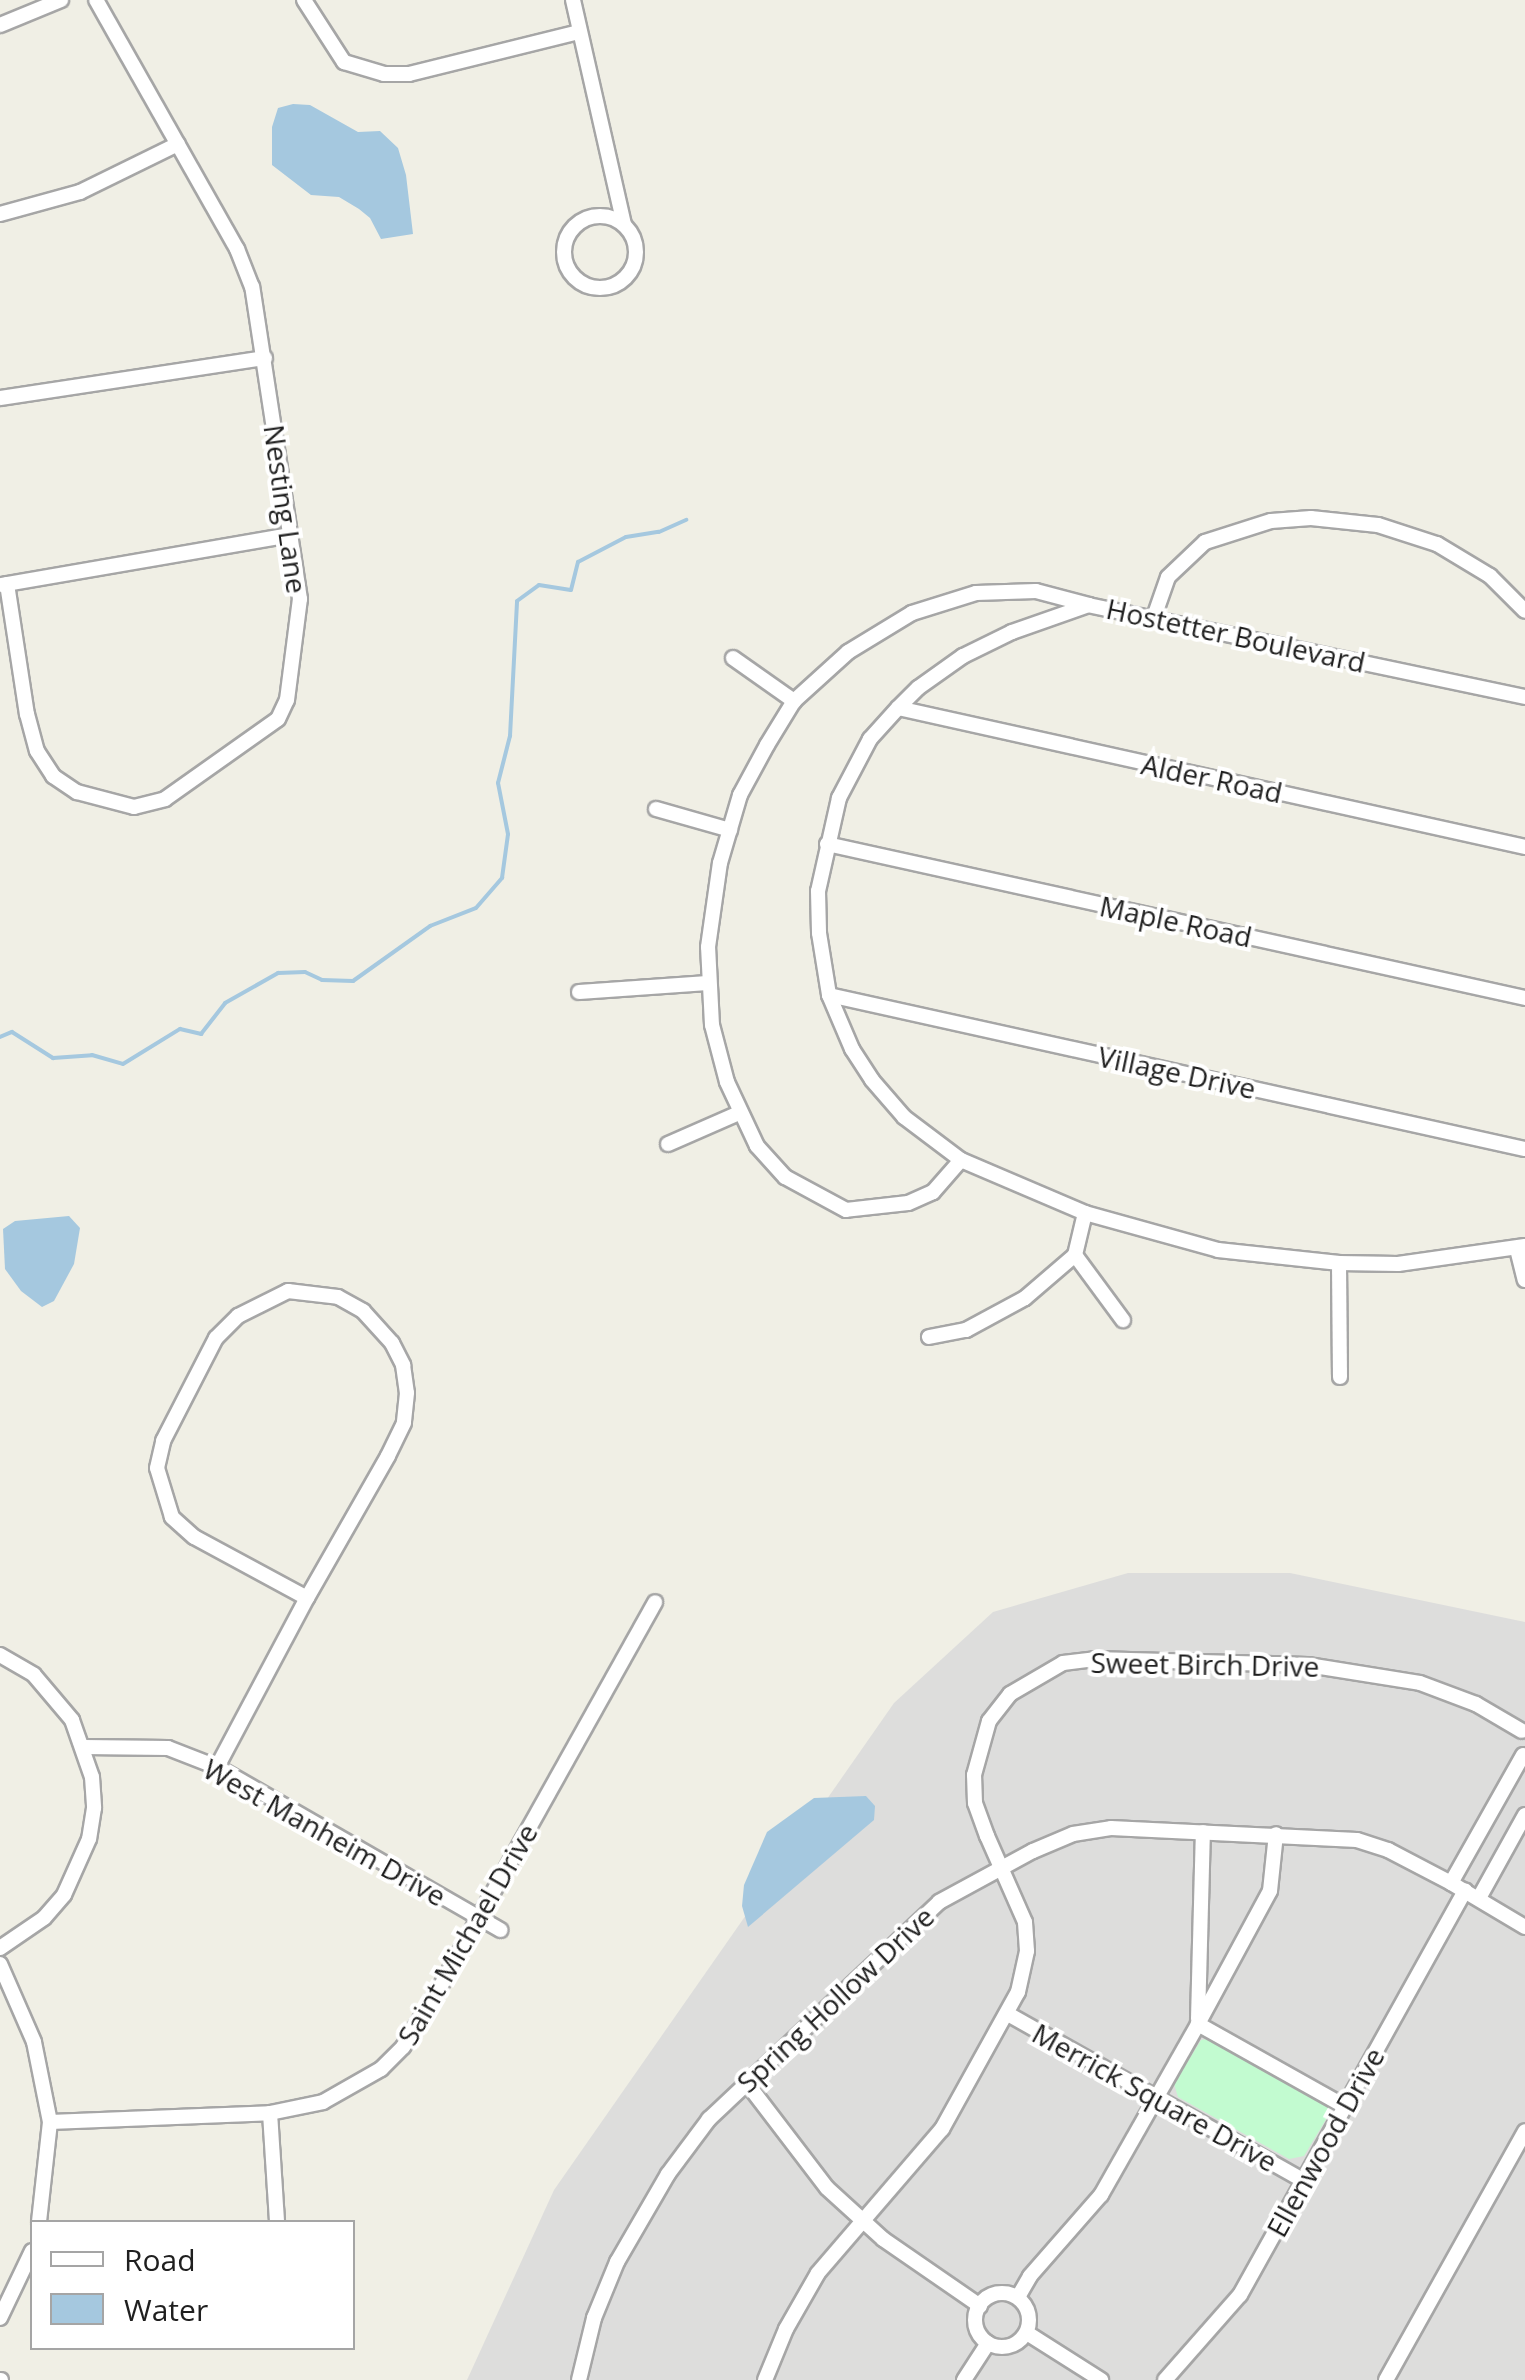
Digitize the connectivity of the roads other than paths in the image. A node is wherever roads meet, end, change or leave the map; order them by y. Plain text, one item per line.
1 (61, 0) edge
2 (96, 0) edge
3 (304, 0) edge
4 (573, 0) edge
5 (0, 26) edge
6 (580, 32) junction
7 (178, 144) junction
8 (0, 214) edge
9 (624, 224) junction
10 (266, 358) junction
11 (0, 398) edge
12 (290, 535) junction
13 (4, 585) edge
14 (1089, 604) junction
15 (1525, 611) edge
16 (1154, 616) junction
17 (733, 658) dead end
18 (1525, 696) edge
19 (794, 701) junction
20 (898, 708) junction
21 (656, 809) dead end
22 (730, 830) junction
23 (827, 844) junction
24 (1525, 847) edge
25 (708, 983) junction
26 (579, 992) dead end
27 (829, 995) junction
28 (1525, 998) edge
29 (739, 1113) junction
30 (668, 1144) dead end
31 (1525, 1149) edge
32 (961, 1160) junction
33 (1085, 1213) junction
34 (1521, 1248) edge
35 (1075, 1255) junction
36 (1339, 1263) junction
37 (1525, 1280) edge
38 (1123, 1320) dead end
39 (929, 1337) dead end
40 (1340, 1377) dead end
41 (306, 1598) junction
42 (655, 1602) dead end
43 (0, 1655) edge
44 (1524, 1729) edge
45 (84, 1747) junction
46 (1524, 1757) edge
47 (217, 1767) junction
48 (1525, 1815) edge
49 (1203, 1832) junction
50 (1276, 1834) junction
51 (1001, 1867) junction
52 (1465, 1890) junction
53 (478, 1918) junction
54 (1525, 1927) edge
55 (501, 1930) dead end
56 (0, 1948) edge
57 (0, 1964) edge
58 (1008, 2014) junction
59 (1198, 2024) junction
60 (746, 2082) junction
61 (1155, 2097) junction
62 (1344, 2106) junction
63 (270, 2113) junction
64 (50, 2122) junction
65 (1525, 2131) edge
66 (1302, 2180) junction
67 (39, 2220) edge
68 (277, 2220) edge
69 (861, 2220) junction
70 (30, 2254) edge
71 (1018, 2298) junction
72 (980, 2306) junction
73 (0, 2318) edge
74 (1027, 2333) junction
75 (988, 2344) junction
76 (1389, 2379) edge
77 (579, 2380) edge
78 (764, 2380) edge
79 (964, 2380) edge
80 (1101, 2380) edge
81 (1165, 2380) edge

1 - 5 street
2 - 7 street, Nesting Lane
3 - 6 street
4 - 6 street
6 - 9 street
7 - 8 street
7 - 10 street, Nesting Lane
9 - 9 street
10 - 11 street
10 - 12 street, Nesting Lane
12 - 13 street
12 - 13 street, Nesting Lane
14 - 16 street, Hostetter Boulevard
14 - 19 street
14 - 20 street, Hostetter Boulevard
15 - 16 street
16 - 18 street, Hostetter Boulevard
17 - 19 street
19 - 22 street
20 - 23 street, Hostetter Boulevard
20 - 24 street, Alder Road
21 - 22 street
22 - 25 street
23 - 27 street, Hostetter Boulevard
23 - 28 street, Maple Road
25 - 26 street
25 - 29 street
27 - 31 street, Village Drive
27 - 32 street, Hostetter Boulevard
29 - 30 street
29 - 32 street
32 - 33 street, Hostetter Boulevard
33 - 35 street
33 - 36 street, Hostetter Boulevard
34 - 36 street, Hostetter Boulevard
34 - 37 street
35 - 38 street
35 - 39 street
36 - 40 street
41 - 41 street
41 - 47 street
42 - 53 street, Saint Michael Drive
43 - 45 street
44 - 46 street
44 - 51 street, Sweet Birch Drive
45 - 47 street, West Manheim Drive
45 - 56 street
46 - 52 street, Ellenwood Drive
47 - 53 street, West Manheim Drive
48 - 52 street, Ellenwood Drive
49 - 50 street, Spring Hollow Drive
49 - 51 street, Spring Hollow Drive
49 - 59 street
50 - 52 street, Spring Hollow Drive
50 - 59 street
51 - 58 street, Sweet Birch Drive
51 - 60 street, Spring Hollow Drive
52 - 54 street, Spring Hollow Drive
52 - 62 street, Ellenwood Drive
53 - 55 street, West Manheim Drive
53 - 63 street, Saint Michael Drive
57 - 64 street
58 - 61 street, Merrick Square Drive
58 - 69 street, Sweet Birch Drive
59 - 61 street
59 - 62 street
60 - 69 street
60 - 77 street, Spring Hollow Drive
61 - 66 street, Merrick Square Drive
61 - 71 street
62 - 66 street, Ellenwood Drive
63 - 64 street, Saint Michael Drive
63 - 68 street
64 - 67 street
65 - 76 street
66 - 81 street, Ellenwood Drive
69 - 72 street
69 - 78 street, Sweet Birch Drive
70 - 73 street
71 - 72 street
71 - 74 street
72 - 75 street
74 - 75 street
74 - 80 street
75 - 79 street

